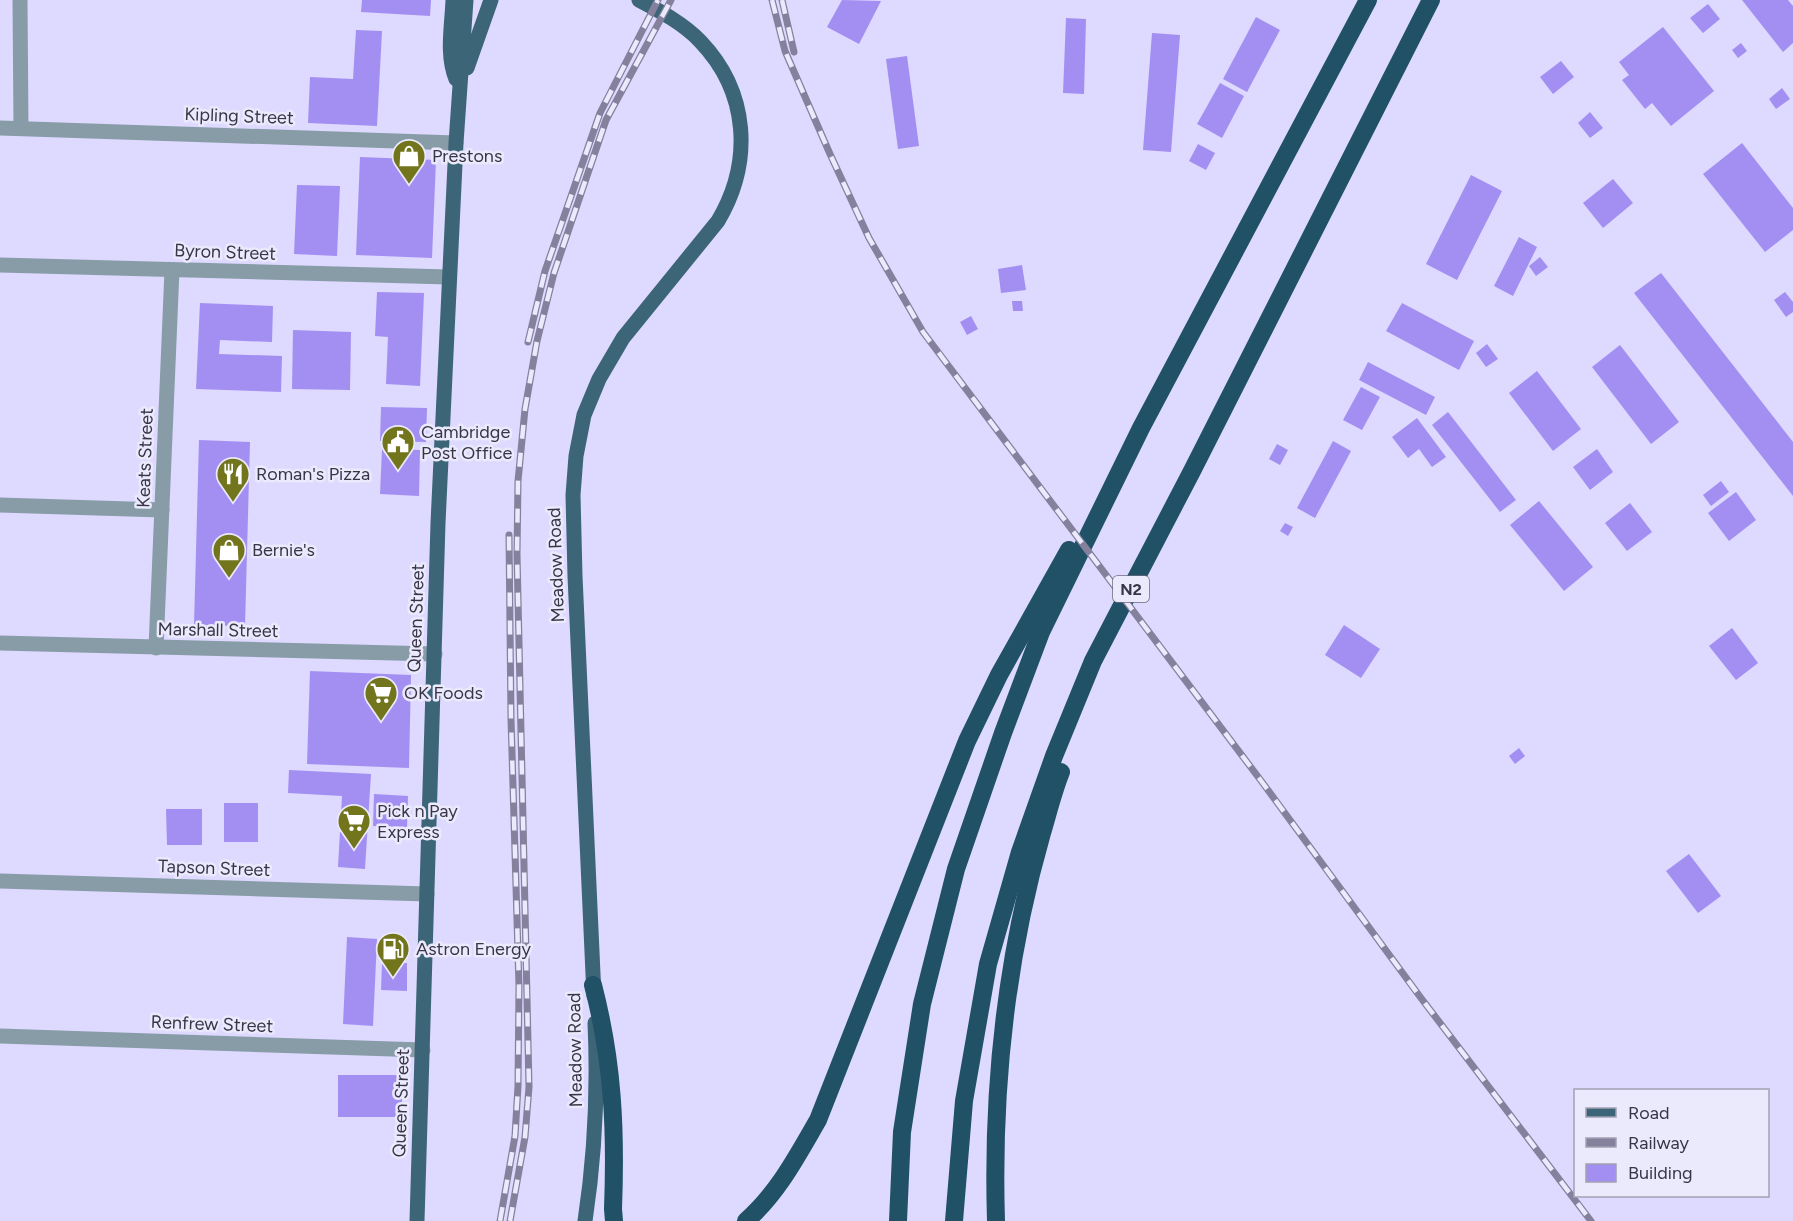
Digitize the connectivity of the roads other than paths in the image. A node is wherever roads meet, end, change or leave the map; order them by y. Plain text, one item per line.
1 (20, 0) edge
2 (453, 0) edge
3 (466, 0) edge
4 (476, 0) edge
5 (491, 0) edge
6 (639, 0) edge
7 (1368, 0) edge
8 (1431, 0) edge
9 (460, 88) junction
10 (0, 128) edge
11 (21, 128) junction
12 (456, 143) junction
13 (0, 265) edge
14 (172, 270) junction
15 (449, 277) junction
16 (1141, 428) junction
17 (1192, 471) junction
18 (0, 505) edge
19 (162, 510) junction
20 (0, 643) edge
21 (156, 648) junction
22 (435, 654) junction
23 (0, 881) edge
24 (427, 894) junction
25 (593, 985) junction
26 (0, 1036) edge
27 (423, 1050) junction
28 (417, 1221) edge
29 (585, 1221) edge
30 (614, 1221) edge
31 (746, 1221) edge
32 (898, 1221) edge
33 (954, 1221) edge
34 (996, 1221) edge

1 - 11 street
2 - 9 main road
3 - 9 main road, Queen Street
4 - 9 main road, Queen Street
5 - 9 main road
6 - 25 main road, Meadow Road
7 - 16 highway
8 - 17 highway, N2
9 - 12 main road, Queen Street
10 - 11 street, Kipling Street
11 - 12 street, Kipling Street
12 - 15 main road, Queen Street
13 - 14 street, Byron Street
14 - 15 street, Byron Street
14 - 19 street, Keats Street
15 - 22 main road, Queen Street
16 - 31 highway
16 - 32 highway
17 - 33 highway, N2
17 - 34 highway
18 - 19 street
19 - 21 street, Keats Street
20 - 21 street, Marshall Street
21 - 22 street, Marshall Street
22 - 24 main road, Queen Street
23 - 24 street, Tapson Street
24 - 27 main road, Queen Street
25 - 29 main road, Meadow Road
25 - 30 highway
26 - 27 street, Renfrew Street
27 - 28 main road, Queen Street

